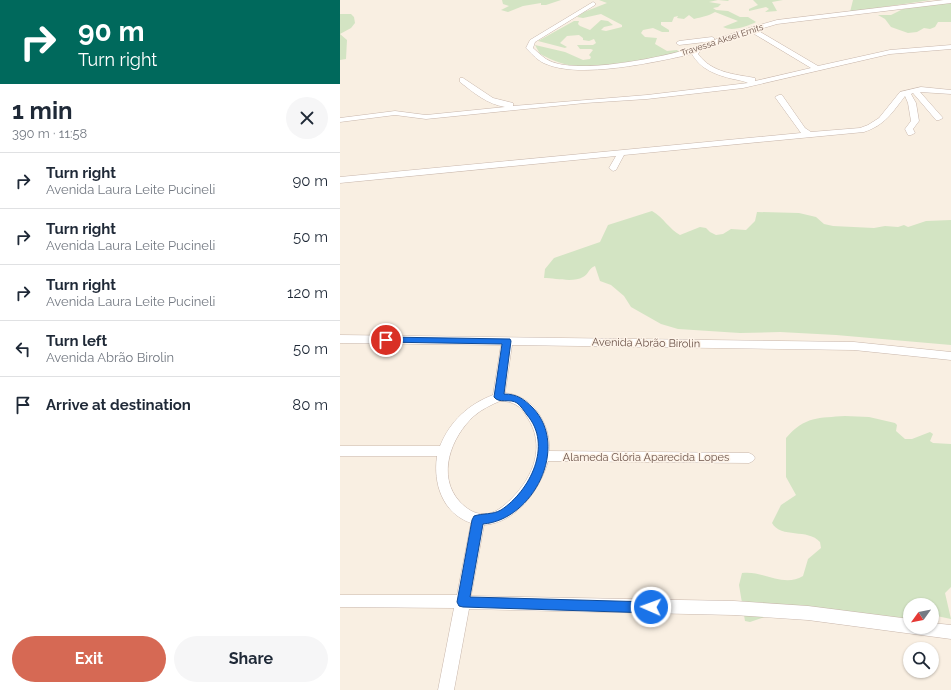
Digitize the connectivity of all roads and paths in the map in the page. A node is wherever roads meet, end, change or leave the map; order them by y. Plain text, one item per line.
1 (951, 1) edge
2 (593, 4) dead end
3 (751, 29) junction
4 (725, 39) junction
5 (679, 43) dead end
6 (951, 47) edge
7 (697, 50) junction
8 (816, 68) junction
9 (463, 80) dead end
10 (744, 86) junction
11 (911, 92) junction
12 (951, 92) edge
13 (779, 97) dead end
14 (550, 105) junction
15 (939, 118) dead end
16 (340, 120) edge
17 (911, 133) dead end
18 (809, 135) junction
19 (621, 154) junction
20 (613, 168) dead end
21 (340, 180) edge
22 (340, 339) edge
23 (507, 341) junction
24 (951, 356) edge
25 (499, 397) junction
26 (340, 451) edge
27 (444, 451) junction
28 (543, 456) junction
29 (749, 458) dead end
30 (478, 520) junction
31 (340, 601) edge
32 (463, 602) junction
33 (903, 625) edge
34 (939, 630) edge
35 (951, 632) edge
36 (446, 690) edge

1 - 3 street, Travessa Aksel Ernits
2 - 7 street, Travessa Aksel Ernits
3 - 4 street, Travessa Aksel Ernits
3 - 8 street
4 - 5 street
4 - 7 street, Travessa Aksel Ernits
6 - 8 street
7 - 10 street
8 - 10 street
9 - 14 street
10 - 14 street
11 - 12 street
11 - 15 street
11 - 17 street
11 - 18 street
13 - 18 street
14 - 16 street
18 - 19 street
19 - 20 street
19 - 21 street
22 - 23 street, Avenida Abrão Birolin
23 - 24 street, Avenida Abrão Birolin
23 - 25 street
25 - 27 street
25 - 28 street
26 - 27 street
27 - 30 street
28 - 29 street, Alameda Glória Aparecida Lopes
28 - 30 street
30 - 32 street
31 - 32 street
32 - 33 street
32 - 36 street
34 - 35 street

